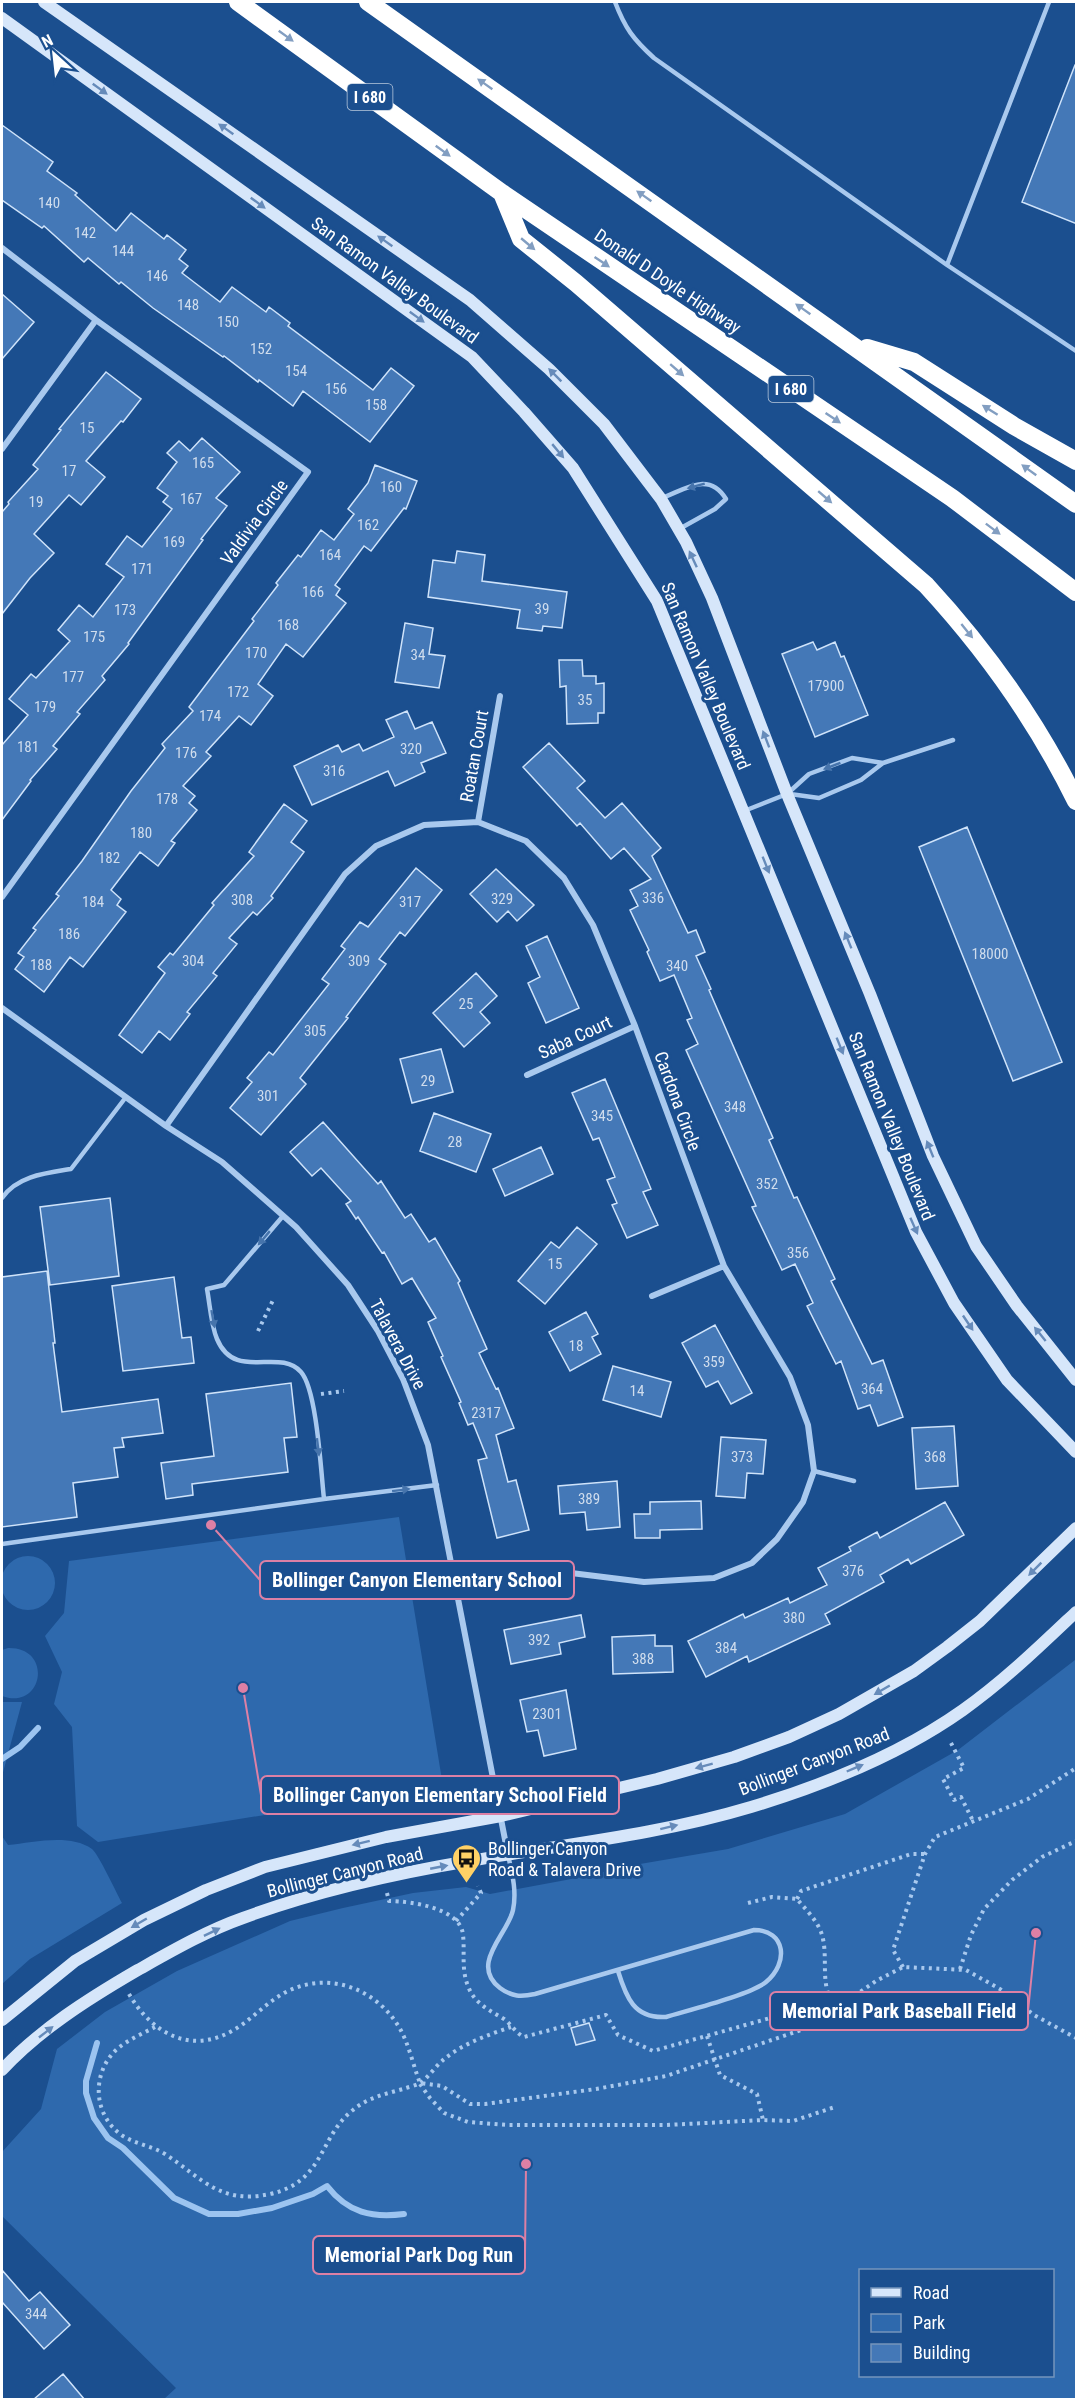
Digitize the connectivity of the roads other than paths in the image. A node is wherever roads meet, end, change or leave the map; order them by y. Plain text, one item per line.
1 (44, 2) edge
2 (238, 2) edge
3 (368, 2) edge
4 (615, 2) edge
5 (1049, 2) edge
6 (2, 18) edge
7 (502, 194) junction
8 (2, 248) edge
9 (947, 265) junction
10 (96, 320) junction
11 (851, 343) junction
12 (1077, 351) edge
13 (2, 449) edge
14 (1077, 461) edge
15 (660, 499) junction
16 (1077, 504) edge
17 (678, 529) junction
18 (1077, 592) edge
19 (500, 696) dead end
20 (953, 740) dead end
21 (883, 763) junction
22 (787, 794) junction
23 (1077, 801) edge
24 (744, 811) junction
25 (478, 822) junction
26 (2, 897) edge
27 (2, 1008) edge
28 (635, 1026) junction
29 (527, 1075) dead end
30 (126, 1097) junction
31 (166, 1126) junction
32 (2, 1198) edge
33 (283, 1215) junction
34 (724, 1266) junction
35 (652, 1296) dead end
36 (1076, 1378) edge
37 (1077, 1452) edge
38 (814, 1471) junction
39 (854, 1481) dead end
40 (437, 1485) junction
41 (324, 1499) junction
42 (1077, 1528) edge
43 (2, 1544) edge
44 (456, 1584) junction
45 (1077, 1612) edge
46 (501, 1816) junction
47 (508, 1855) junction
48 (618, 1971) junction
49 (2, 2020) edge
50 (2, 2070) edge

15 -> 1 main road, San Ramon Valley Boulevard
2 -> 7 highway, Donald D Doyle Highway / I 680
11 -> 3 highway
4 - 9 lane
5 - 9 lane
6 -> 24 main road, San Ramon Valley Boulevard
7 -> 18 highway, Donald D Doyle Highway / I 680
7 -> 23 highway
8 - 10 street, Valdivia Circle
9 - 12 lane
10 - 13 street
10 - 26 street, Valdivia Circle
14 -> 11 highway
16 -> 11 highway
15 - 17 main road, San Ramon Valley Boulevard
17 -> 15 lane
22 -> 17 main road, San Ramon Valley Boulevard
19 - 25 street, Roatan Court
20 - 21 lane
21 - 22 lane
21 -> 22 lane
22 - 24 lane
36 -> 22 main road, San Ramon Valley Boulevard
24 -> 37 main road, San Ramon Valley Boulevard
25 - 28 street, Cardona Circle
25 - 31 street, Cardona Circle
27 - 30 street, Talavera Drive
28 - 29 street, Saba Court
28 - 34 street, Cardona Circle
30 - 31 street, Talavera Drive
30 - 32 lane
31 - 33 street, Talavera Drive
33 - 40 street, Talavera Drive
33 -> 41 lane
34 - 35 street
34 - 38 street, Cardona Circle
38 - 39 lane
38 - 44 street, Cardona Circle
41 -> 40 lane
40 - 44 street, Talavera Drive
41 - 43 lane
42 -> 46 main road, Bollinger Canyon Road
44 - 46 street, Talavera Drive
47 -> 45 main road, Bollinger Canyon Road
46 - 47 street, Talavera Drive
46 -> 49 main road, Bollinger Canyon Road
47 - 48 lane
50 -> 47 main road, Bollinger Canyon Road
48 - 48 lane

